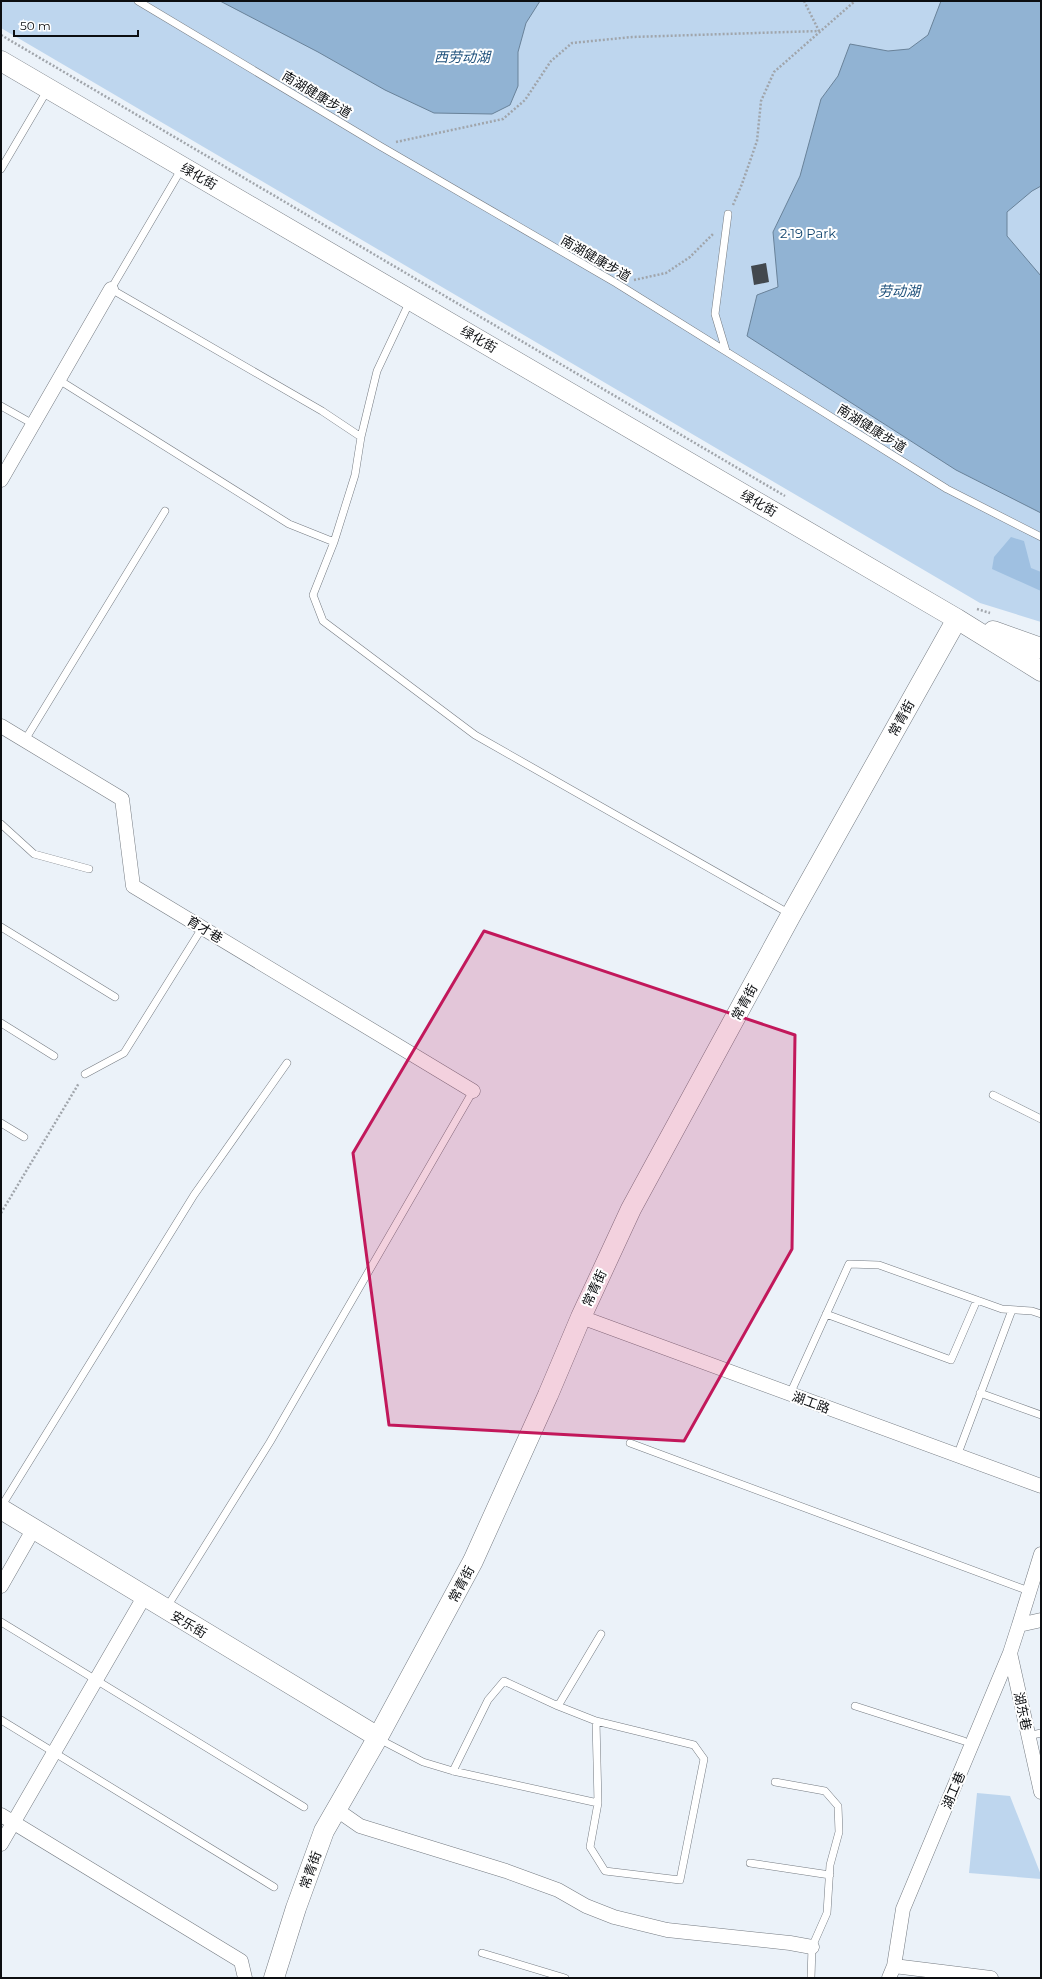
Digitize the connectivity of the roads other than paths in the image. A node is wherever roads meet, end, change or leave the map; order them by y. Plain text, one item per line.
1 (138, 1) edge
2 (1, 61) edge
3 (48, 89) junction
4 (183, 166) junction
5 (1, 169) edge
6 (728, 214) road end
7 (111, 289) junction
8 (410, 299) junction
9 (726, 351) junction
10 (59, 380) junction
11 (1, 406) edge
12 (33, 424) junction
13 (361, 437) junction
14 (1, 480) edge
15 (165, 511) dead end
16 (1041, 537) edge
17 (334, 542) junction
18 (957, 619) junction
19 (1041, 648) edge
20 (1041, 670) edge
21 (1, 726) edge
22 (25, 740) junction
23 (1, 824) edge
24 (89, 869) dead end
25 (791, 915) junction
26 (1, 927) edge
27 (202, 928) junction
28 (114, 997) dead end
29 (1, 1023) edge
30 (54, 1056) dead end
31 (287, 1062) dead end
32 (84, 1074) road end
33 (473, 1092) joint
34 (993, 1095) dead end
35 (1041, 1119) edge
36 (1, 1123) edge
37 (24, 1137) dead end
38 (978, 1300) junction
39 (1012, 1310) junction
40 (826, 1314) junction
41 (1041, 1314) edge
42 (581, 1317) junction
43 (980, 1393) junction
44 (790, 1394) junction
45 (1041, 1415) edge
46 (630, 1443) dead end
47 (957, 1456) junction
48 (1041, 1486) edge
49 (1, 1508) edge
50 (34, 1530) junction
51 (1041, 1554) edge
52 (1, 1586) edge
53 (1029, 1591) junction
54 (144, 1597) junction
55 (165, 1609) junction
56 (1041, 1620) edge
57 (1, 1622) edge
58 (1019, 1625) junction
59 (601, 1634) dead end
60 (1010, 1653) junction
61 (96, 1680) junction
62 (558, 1706) junction
63 (855, 1706) dead end
64 (1, 1720) edge
65 (596, 1721) junction
66 (1035, 1734) edge
67 (378, 1737) junction
68 (964, 1741) dead end
69 (54, 1752) junction
70 (453, 1771) junction
71 (775, 1782) dead end
72 (1041, 1792) edge
73 (598, 1803) junction
74 (304, 1807) dead end
75 (337, 1810) junction
76 (1, 1815) edge
77 (14, 1823) junction
78 (1, 1844) edge
79 (750, 1863) dead end
80 (830, 1875) junction
81 (274, 1886) dead end
82 (812, 1947) junction
83 (482, 1953) dead end
84 (892, 1972) edge
85 (245, 1978) edge
86 (274, 1978) edge
87 (565, 1978) edge
88 (811, 1978) edge
89 (991, 1978) edge

1 - 9 lane, 南湖健康步道
2 - 3 street, 绿化街
3 - 4 street, 绿化街
3 - 5 lane
4 - 7 lane
4 - 8 street, 绿化街
6 - 9 lane
7 - 10 street
7 - 13 lane
8 - 13 lane
8 - 18 street, 绿化街
9 - 16 lane, 南湖健康步道
10 - 12 street
10 - 17 lane
11 - 12 lane
12 - 14 street
13 - 17 lane
15 - 22 lane
17 - 25 lane
18 - 19 street, 绿化街
18 - 20 street, 绿化街
18 - 25 street, 常青街
21 - 22 street, 育才巷
22 - 27 street, 育才巷
23 - 24 lane
25 - 42 street, 常青街
26 - 28 lane
27 - 32 lane
27 - 33 street, 育才巷
29 - 30 lane
31 - 49 lane
33 - 55 lane
34 - 35 lane
36 - 37 lane
38 - 39 lane
38 - 40 lane
38 - 40 lane
39 - 41 lane
39 - 43 lane
40 - 44 lane
42 - 44 street, 湖工路
42 - 67 street, 常青街
43 - 45 lane
43 - 47 lane
44 - 47 street, 湖工路
46 - 53 lane
47 - 48 street, 湖工路
49 - 50 street, 安乐街
50 - 52 street
50 - 54 street, 安乐街
51 - 53 street
53 - 58 street
54 - 55 street, 安乐街
54 - 61 street
55 - 67 street, 安乐街
56 - 58 street
57 - 61 lane
58 - 60 street, 湖工巷
59 - 62 lane
60 - 66 street, 湖东巷
60 - 84 street, 湖工巷
61 - 69 street
61 - 74 lane
62 - 65 lane
62 - 70 lane
63 - 68 lane
64 - 69 lane
65 - 73 lane
65 - 73 lane
66 - 72 street, 湖东巷
67 - 70 lane
67 - 75 street, 常青街
69 - 77 street
69 - 81 lane
70 - 73 lane
71 - 80 lane
75 - 82 street
75 - 86 street, 常青街
76 - 77 street
77 - 78 street
77 - 85 street
79 - 80 lane
80 - 82 lane
82 - 88 lane
83 - 87 lane
84 - 89 street

